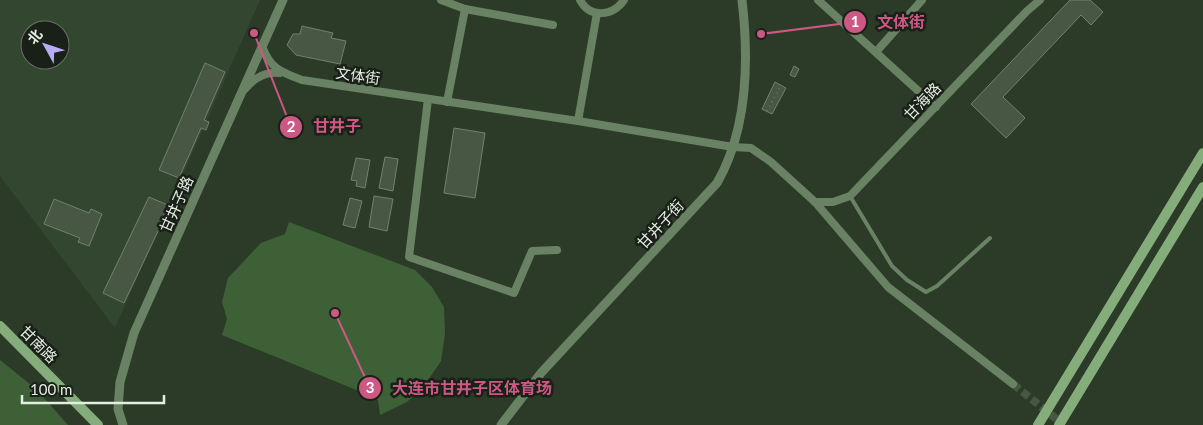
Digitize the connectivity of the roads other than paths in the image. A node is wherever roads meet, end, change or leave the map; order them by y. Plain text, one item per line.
1 (283, 0) edge
2 (442, 0) edge
3 (580, 0) edge
4 (624, 0) edge
5 (742, 0) edge
6 (818, 0) edge
7 (922, 0) edge
8 (1040, 0) edge
9 (465, 9) junction
10 (596, 13) junction
11 (552, 24) dead end
12 (262, 46) junction
13 (876, 52) junction
14 (282, 73) junction
15 (239, 97) junction
16 (428, 99) junction
17 (446, 102) junction
18 (936, 107) junction
19 (578, 121) junction
20 (733, 147) junction
21 (1203, 153) edge
22 (1203, 187) edge
23 (850, 196) junction
24 (815, 202) junction
25 (990, 238) dead end
26 (557, 250) dead end
27 (0, 326) edge
28 (1013, 384) tunnel mouth
29 (98, 425) edge
30 (123, 425) edge
31 (501, 425) edge
32 (1038, 425) edge
33 (1059, 425) edge

1 - 12 street, 甘井子路
2 - 9 street
3 - 10 street
4 - 10 street
5 - 20 street, 甘井子街
6 - 13 street
7 - 13 street
8 - 18 street, 甘海路
9 - 11 street
9 - 17 street
10 - 19 street
12 - 14 street, 文体街
12 - 15 street, 甘井子路
13 - 18 street
14 - 15 street
14 - 16 street, 文体街
15 - 30 street, 甘井子路
16 - 17 street, 文体街
16 - 26 street
17 - 19 street, 文体街
18 - 23 street, 甘海路
19 - 20 street, 文体街
20 - 24 street, 文体街
20 - 31 street, 甘井子街
21 - 32 main road
22 - 33 main road
23 - 24 street
23 - 25 lane
24 - 28 street, 文体街
27 - 29 main road, 甘南路

